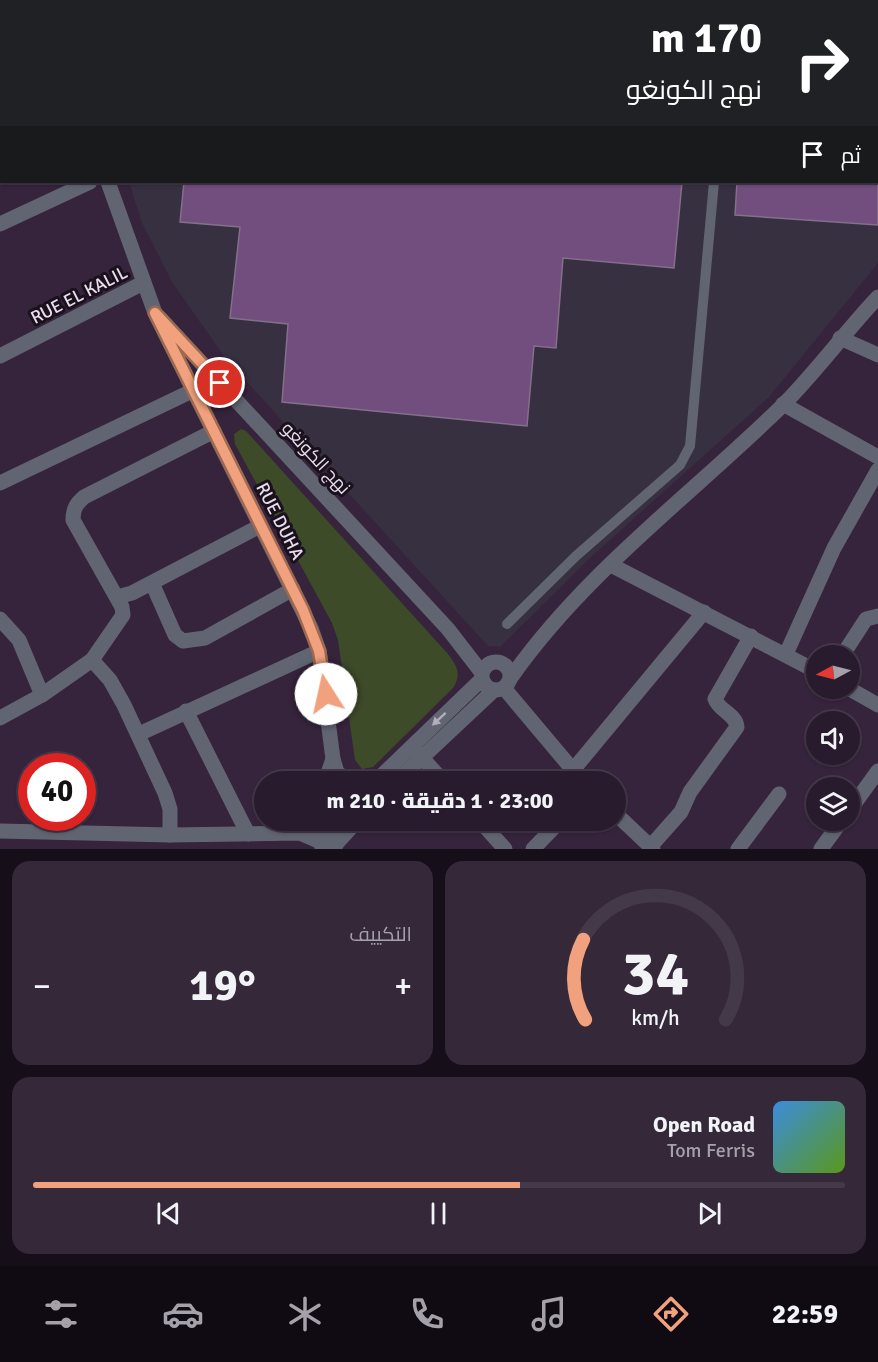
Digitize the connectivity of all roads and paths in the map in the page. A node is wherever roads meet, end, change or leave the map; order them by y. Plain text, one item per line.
1 (88, 183) edge
2 (108, 183) edge
3 (714, 183) edge
4 (0, 224) edge
5 (142, 283) junction
6 (878, 297) edge
7 (155, 313) junction
8 (840, 338) junction
9 (878, 355) edge
10 (0, 356) edge
11 (194, 390) junction
12 (783, 404) junction
13 (214, 431) junction
14 (878, 457) edge
15 (878, 470) edge
16 (0, 483) edge
17 (260, 526) junction
18 (611, 565) junction
19 (152, 583) junction
20 (293, 589) junction
21 (117, 597) junction
22 (704, 612) junction
23 (878, 616) edge
24 (0, 619) edge
25 (507, 624) dead end
26 (448, 629) junction
27 (539, 636) junction
28 (751, 636) junction
29 (849, 645) edge
30 (319, 651) junction
31 (786, 654) junction
32 (92, 660) junction
33 (496, 662) junction
34 (806, 665) edge
35 (482, 676) junction
36 (502, 685) junction
37 (42, 695) junction
38 (860, 695) edge
39 (878, 705) edge
40 (186, 711) junction
41 (0, 718) edge
42 (139, 734) junction
43 (416, 751) junction
44 (334, 771) edge
45 (390, 771) edge
46 (403, 771) edge
47 (434, 771) edge
48 (574, 771) edge
49 (582, 771) edge
50 (878, 771) edge
51 (780, 794) dead end
52 (860, 796) edge
53 (626, 823) edge
54 (0, 831) edge
55 (304, 831) edge
56 (325, 831) edge
57 (334, 831) edge
58 (346, 831) edge
59 (489, 831) edge
60 (550, 831) edge
61 (834, 831) edge
62 (300, 833) junction
63 (248, 834) junction
64 (170, 835) junction
65 (329, 846) edge
66 (652, 848) edge
67 (505, 849) edge
68 (533, 849) edge
69 (738, 849) edge
70 (821, 849) edge

1 - 4 street
2 - 5 street, RUE DUHA
3 - 25 lane
5 - 7 street, RUE DUHA
5 - 10 street, RUE EL KALIL
6 - 8 street
7 - 11 street, RUE DUHA
7 - 26 street, نهج الكونغو
8 - 9 street
8 - 12 street
11 - 13 street, RUE DUHA
11 - 16 street
12 - 14 street
12 - 18 street
13 - 17 street, RUE DUHA
13 - 21 street
15 - 31 street
17 - 19 street
17 - 20 street, RUE DUHA
18 - 22 street
18 - 27 street
19 - 20 street
19 - 21 street
20 - 30 street, RUE DUHA
21 - 32 street
22 - 28 street
22 - 49 street
23 - 29 street
24 - 37 street
26 - 33 street, نهج الكونغو
26 - 35 street, نهج الكونغو
27 - 33 street
27 - 36 street
28 - 31 street
28 - 66 street
30 - 40 street
30 - 44 street, RUE DUHA
31 - 34 street
32 - 37 street
32 - 42 street
33 - 35 street
33 - 36 street
35 - 36 street
35 -> 43 street
36 - 43 street
36 - 48 street
37 - 41 street
38 - 39 street
40 - 42 street
40 - 63 street
42 - 64 street
43 - 45 street
43 - 46 street
43 - 47 street
50 - 52 street
51 - 69 street
53 - 66 street
54 - 64 street
55 - 62 street
56 - 65 street
57 - 65 street
58 - 65 street
59 - 67 street
60 - 68 street
61 - 70 street
62 - 63 street
62 - 65 street
63 - 64 street

